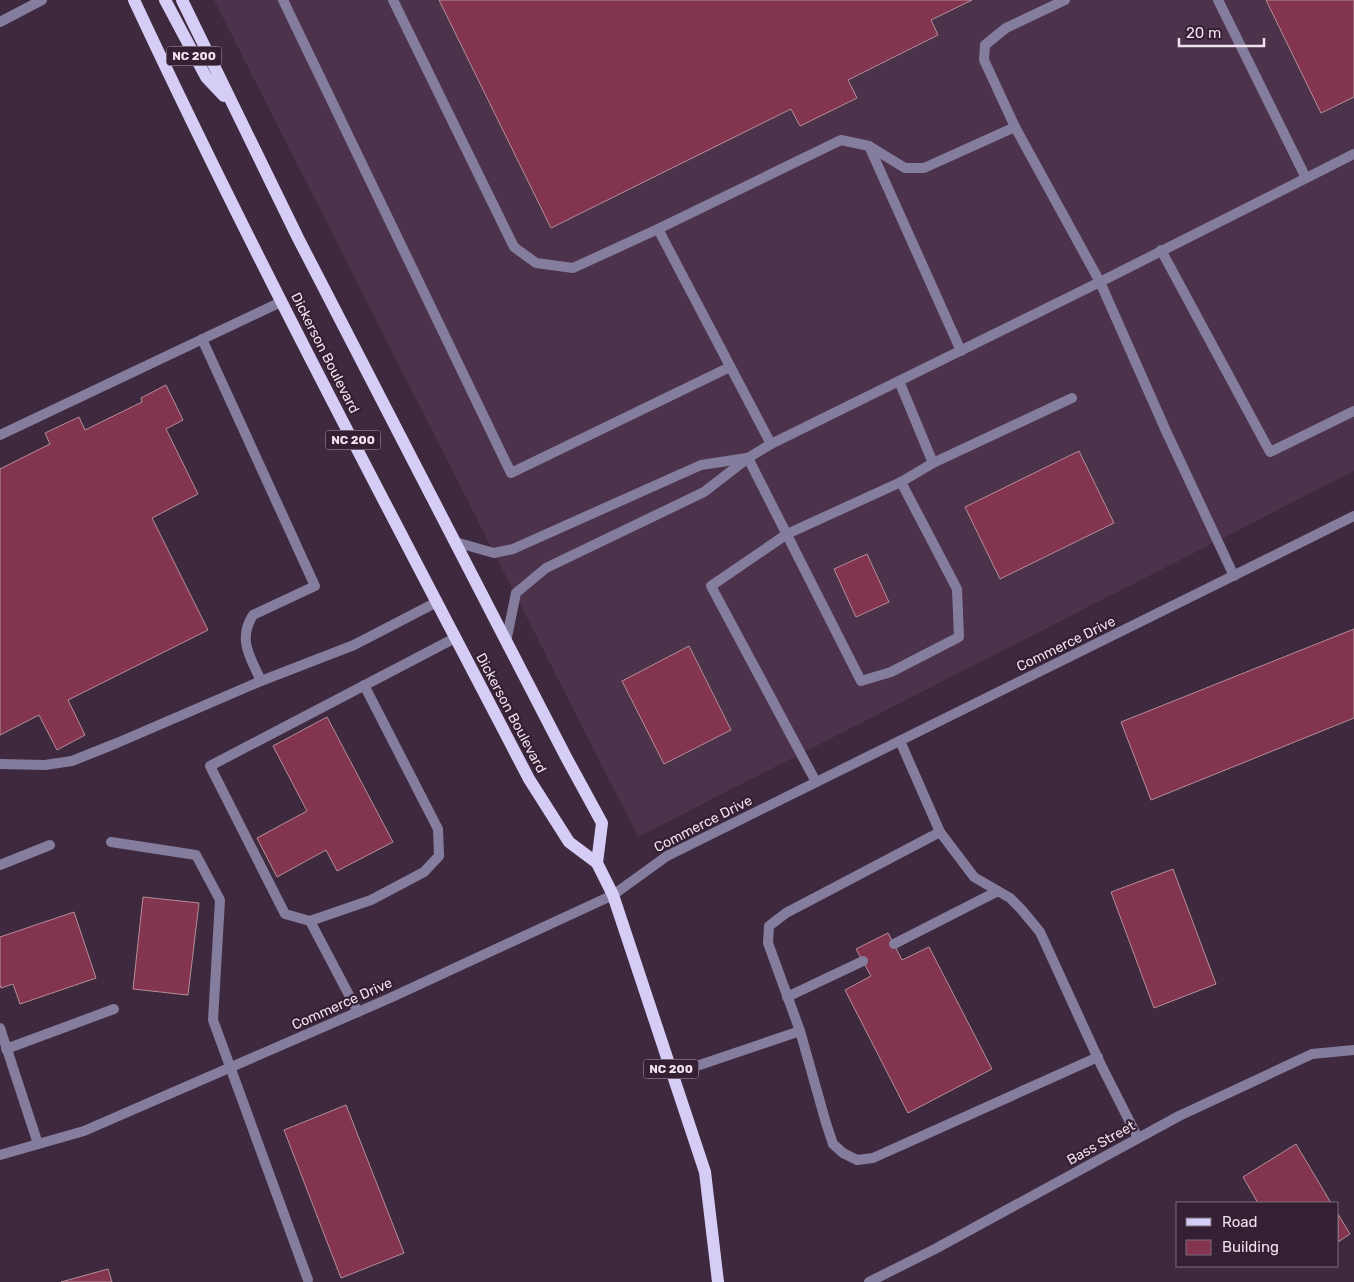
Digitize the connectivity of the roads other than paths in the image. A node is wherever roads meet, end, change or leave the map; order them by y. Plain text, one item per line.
1 (42, 0) edge
2 (134, 0) edge
3 (165, 0) edge
4 (182, 0) edge
5 (283, 0) edge
6 (393, 0) edge
7 (1065, 0) edge
8 (1218, 0) edge
9 (21, 5) edge
10 (0, 22) edge
11 (233, 105) junction
12 (1014, 127) junction
13 (869, 146) junction
14 (1354, 154) edge
15 (1306, 178) junction
16 (658, 229) junction
17 (1161, 250) junction
18 (1100, 282) junction
19 (282, 302) junction
20 (202, 339) junction
21 (961, 351) junction
22 (730, 367) junction
23 (899, 381) junction
24 (1072, 398) dead end
25 (1354, 411) edge
26 (0, 435) edge
27 (772, 444) junction
28 (748, 458) junction
29 (933, 463) junction
30 (902, 482) junction
31 (1354, 516) edge
32 (787, 534) junction
33 (455, 542) junction
34 (1234, 576) junction
35 (437, 602) junction
36 (455, 638) junction
37 (506, 642) junction
38 (261, 681) junction
39 (364, 685) junction
40 (900, 741) junction
41 (0, 764) edge
42 (816, 782) junction
43 (940, 832) junction
44 (110, 842) dead end
45 (50, 845) dead end
46 (597, 863) junction
47 (0, 864) edge
48 (998, 891) junction
49 (613, 895) junction
50 (310, 922) junction
51 (894, 944) dead end
52 (863, 961) dead end
53 (787, 998) junction
54 (114, 1009) dead end
55 (358, 1012) junction
56 (0, 1028) edge
57 (800, 1031) junction
58 (6, 1049) junction
59 (1354, 1050) edge
60 (1098, 1057) junction
61 (230, 1068) junction
62 (672, 1074) junction
63 (1138, 1138) junction
64 (38, 1144) junction
65 (0, 1155) edge
66 (308, 1280) dead end
67 (718, 1282) edge
68 (869, 1282) edge

1 - 9 street
2 - 19 main road, Dickerson Boulevard / NC 200
3 - 11 main road, NC 200
4 - 11 main road, Dickerson Boulevard / NC 200
5 - 22 street
6 - 16 street
7 - 12 street
8 - 15 street
9 - 10 street
11 - 33 main road, Dickerson Boulevard / NC 200
12 - 13 street
12 - 18 street
13 - 16 street
13 - 21 street
14 - 15 street
15 - 17 street
16 - 22 street
17 - 18 street
17 - 25 street
18 - 21 street
18 - 34 street
19 - 20 street
19 - 35 main road, Dickerson Boulevard / NC 200
20 - 26 street
20 - 38 street
21 - 23 street
22 - 27 street
23 - 27 street
23 - 29 street
24 - 29 street
27 - 28 street
28 - 32 street
28 - 33 street
28 - 37 street
29 - 30 street
30 - 32 street
30 - 32 street
31 - 34 street, Commerce Drive
32 - 42 street
33 - 37 main road, Dickerson Boulevard / NC 200
34 - 40 street, Commerce Drive
35 - 36 main road, Dickerson Boulevard / NC 200
35 - 38 street
36 - 39 street
36 - 46 main road, Dickerson Boulevard / NC 200
37 - 46 main road, Dickerson Boulevard / NC 200
38 - 41 street
39 - 50 street
39 - 50 street
40 - 42 street, Commerce Drive
40 - 43 street
42 - 49 street, Commerce Drive
43 - 48 street
43 - 53 street
44 - 61 street
45 - 47 street
46 - 49 main road, Dickerson Boulevard / NC 200
48 - 51 street
48 - 60 street
49 - 55 street, Commerce Drive
49 - 62 main road, Dickerson Boulevard / NC 200
50 - 55 street
52 - 53 street
53 - 57 street
54 - 58 street
55 - 61 street, Commerce Drive
56 - 58 street
57 - 60 street
57 - 62 street
58 - 64 street
59 - 63 street, Bass Street
60 - 63 street
61 - 64 street, Commerce Drive
61 - 66 street
62 - 67 main road, Dickerson Boulevard / NC 200
63 - 68 street, Bass Street
64 - 65 street, Commerce Drive

